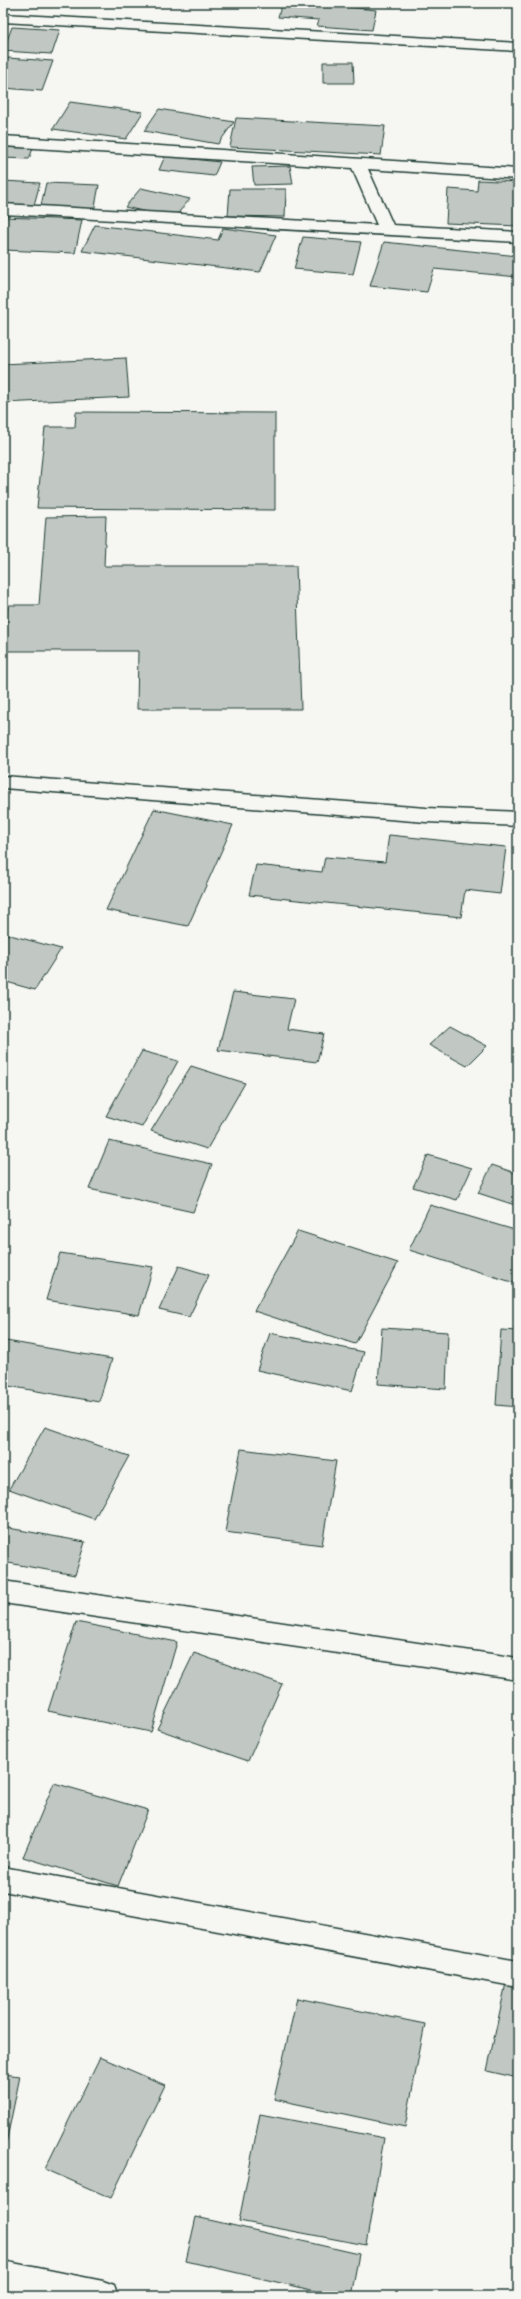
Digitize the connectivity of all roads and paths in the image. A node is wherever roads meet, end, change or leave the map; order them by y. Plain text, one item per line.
1 (3, 18) edge
2 (518, 46) edge
3 (3, 141) edge
4 (358, 164) junction
5 (518, 174) edge
6 (3, 209) edge
7 (388, 231) junction
8 (518, 237) edge
9 (3, 782) edge
10 (518, 820) edge
11 (3, 1592) edge
12 (518, 1669) edge
13 (3, 1879) edge
14 (518, 1974) edge
15 (3, 2276) edge
16 (103, 2296) edge

1 - 2 street
3 - 4 street
4 - 5 street
4 - 7 street
6 - 7 street
7 - 8 street
9 - 10 street
11 - 12 street
13 - 14 street
15 - 16 street

